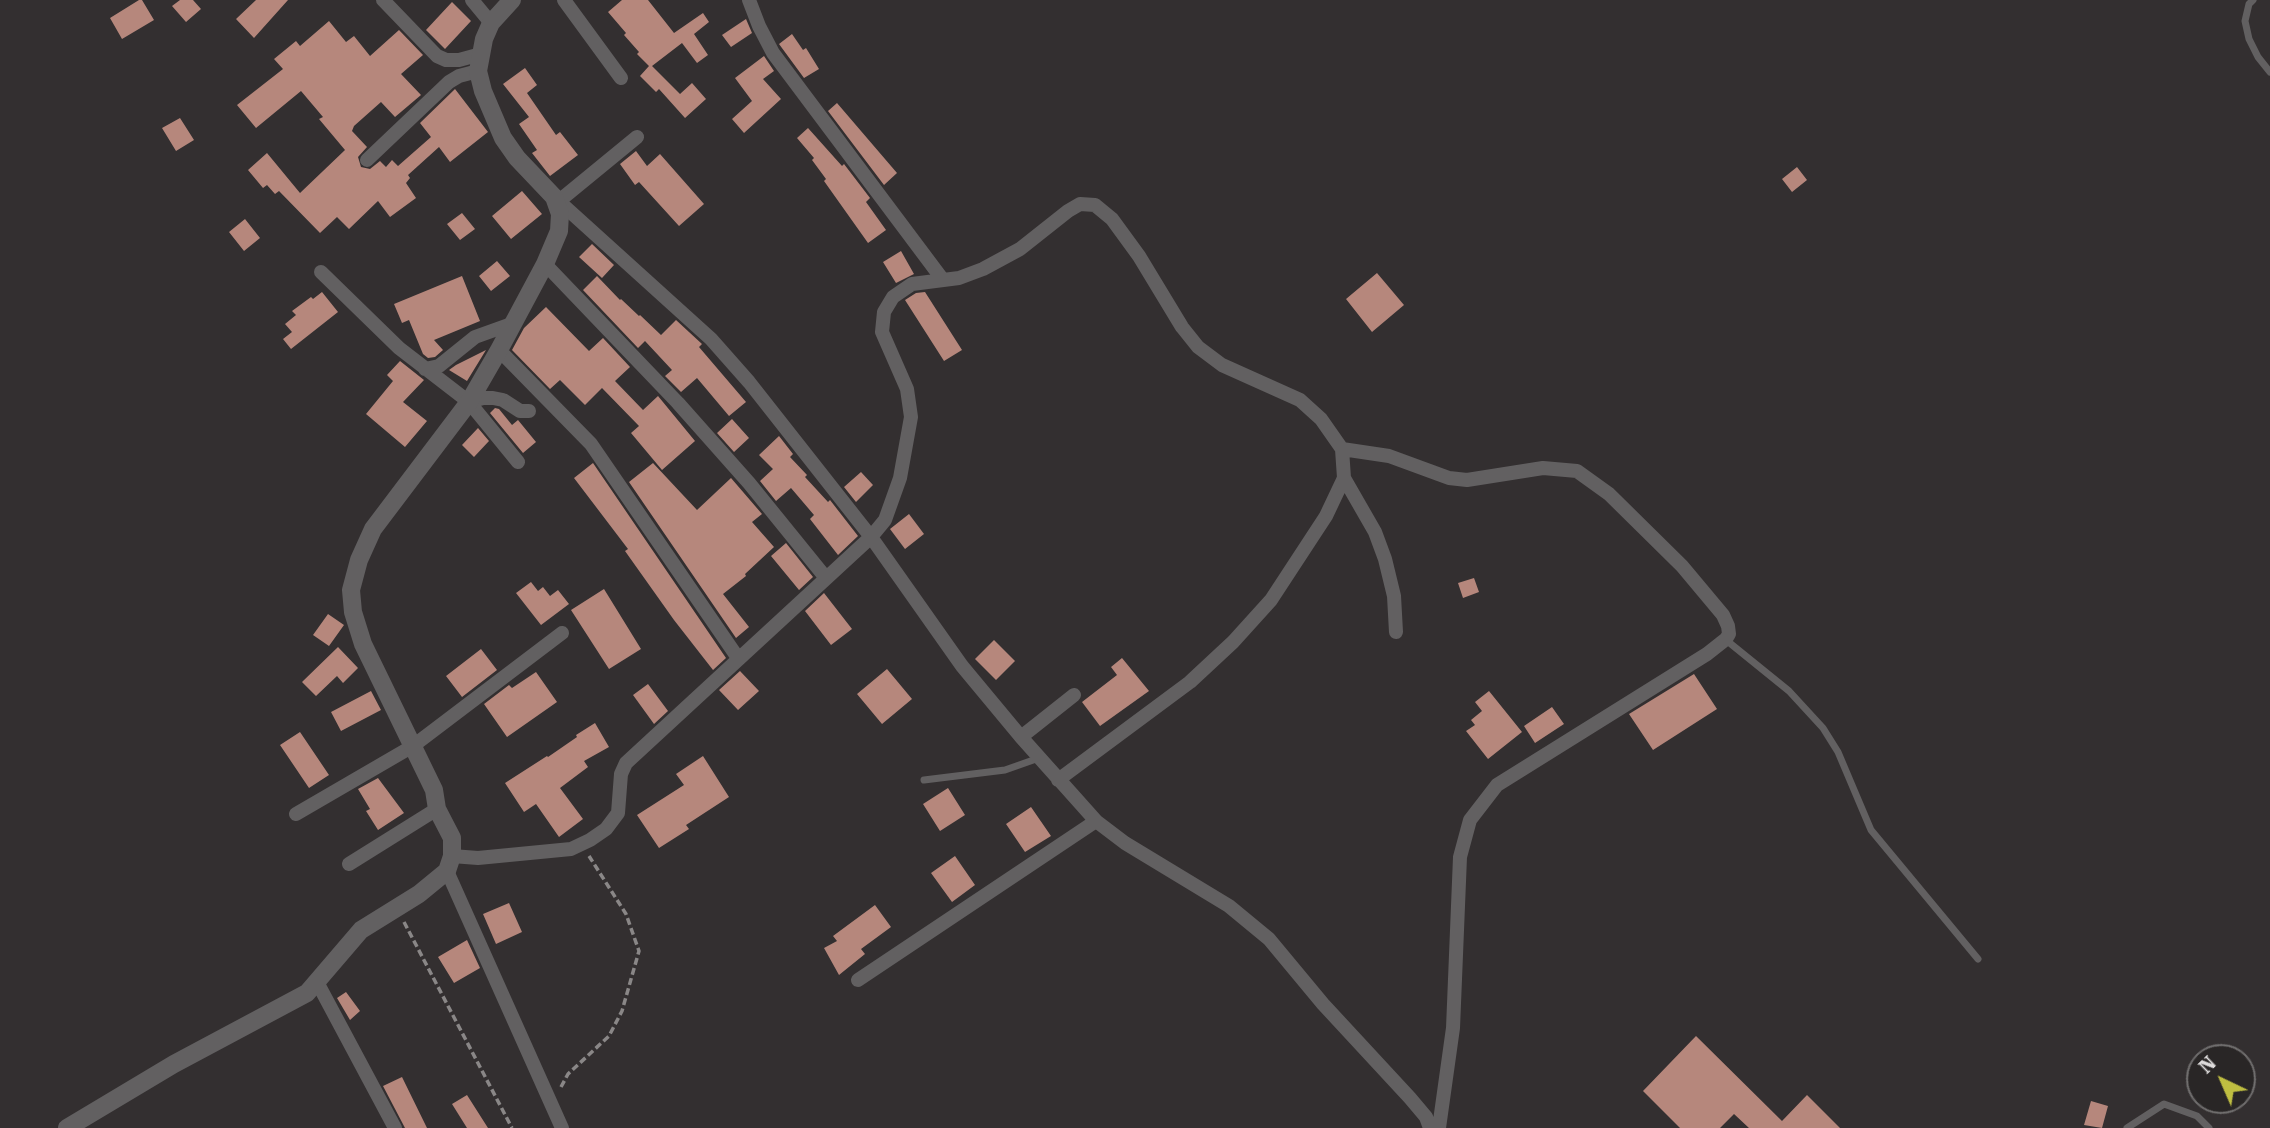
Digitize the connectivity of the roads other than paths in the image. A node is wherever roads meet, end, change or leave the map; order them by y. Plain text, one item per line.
1 (383, 0) edge
2 (472, 0) edge
3 (512, 0) edge
4 (564, 0) edge
5 (749, 0) edge
6 (2253, 0) edge
7 (491, 23) junction
8 (480, 62) junction
9 (2270, 72) edge
10 (621, 78) dead end
11 (637, 138) dead end
12 (367, 160) dead end
13 (557, 199) junction
14 (544, 264) junction
15 (321, 272) dead end
16 (943, 280) junction
17 (514, 323) junction
18 (499, 350) junction
19 (425, 369) junction
20 (469, 402) junction
21 (529, 411) dead end
22 (1342, 449) junction
23 (518, 462) dead end
24 (1344, 478) junction
25 (871, 537) junction
26 (826, 578) junction
27 (1396, 632) dead end
28 (562, 633) dead end
29 (1726, 639) junction
30 (738, 658) junction
31 (1074, 695) dead end
32 (1021, 737) junction
33 (413, 746) junction
34 (1039, 758) junction
35 (924, 780) dead end
36 (1058, 780) junction
37 (437, 809) junction
38 (296, 814) dead end
39 (1096, 821) junction
40 (349, 864) dead end
41 (449, 864) junction
42 (1978, 959) dead end
43 (858, 980) dead end
44 (317, 982) junction
45 (67, 1128) edge
46 (395, 1128) edge
47 (562, 1128) edge
48 (1430, 1128) edge
49 (1439, 1128) edge
50 (2127, 1128) edge
51 (2209, 1128) edge

1 - 8 street
2 - 7 street
3 - 7 street
4 - 10 street
5 - 16 street
6 - 9 lane
7 - 8 street
8 - 12 street
8 - 13 street
11 - 13 street
13 - 14 street
13 - 25 street
14 - 17 street
14 - 26 street
15 - 19 street
16 - 22 street
16 - 25 street
17 - 18 street
17 - 19 street
18 - 20 street
18 - 30 street
19 - 20 street
20 - 21 street
20 - 23 street
20 - 33 street
22 - 24 street
22 - 29 street
24 - 27 street
24 - 36 street
25 - 26 street
25 - 32 street
26 - 30 street
28 - 33 street
29 - 42 lane
29 - 49 street
30 - 41 street
31 - 32 street
32 - 34 street
33 - 37 street
33 - 38 street
34 - 35 lane
34 - 36 street
36 - 39 street
37 - 40 street
37 - 41 street
39 - 43 street
39 - 48 street
41 - 44 street
41 - 47 street
44 - 45 street
44 - 46 street
50 - 51 lane

